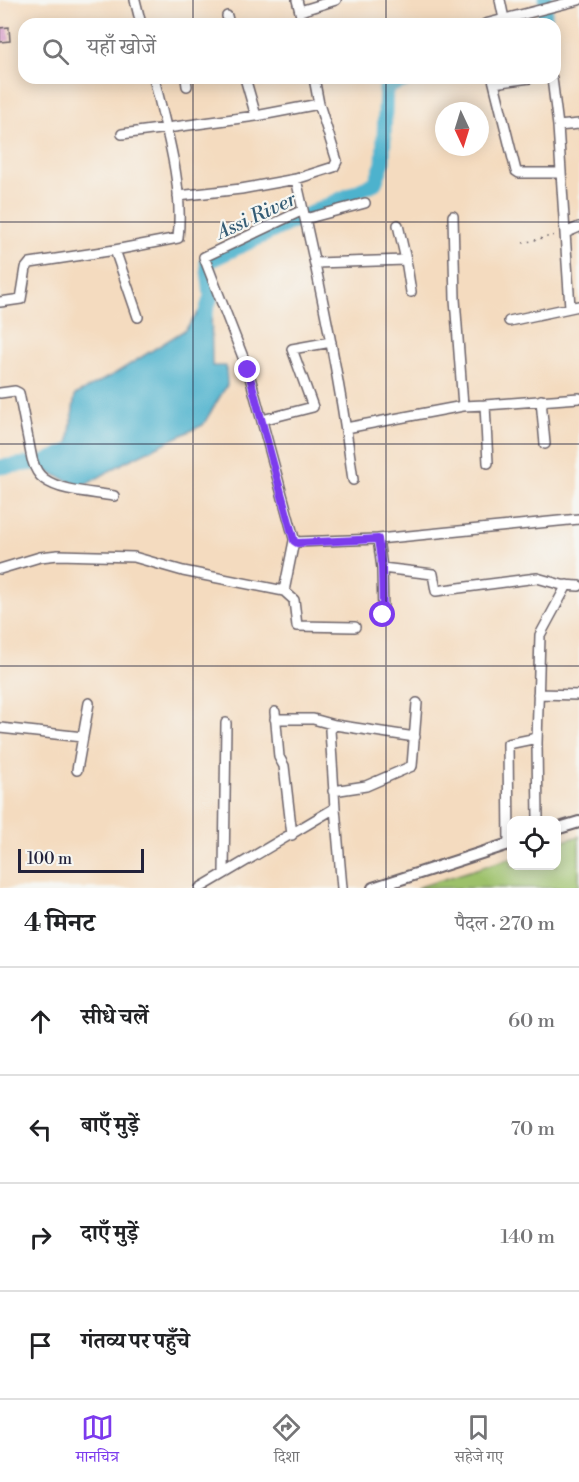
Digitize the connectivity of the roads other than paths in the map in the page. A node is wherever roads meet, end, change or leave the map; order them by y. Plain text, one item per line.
1 (135, 0) edge
2 (297, 0) edge
3 (336, 0) edge
4 (500, 0) edge
5 (579, 0) edge
6 (300, 11) junction
7 (140, 18) edge
8 (302, 18) edge
9 (504, 18) edge
10 (508, 18) edge
11 (155, 84) edge
12 (247, 84) edge
13 (315, 84) edge
14 (494, 84) edge
15 (553, 84) edge
16 (319, 104) junction
17 (256, 116) junction
18 (579, 124) edge
19 (558, 126) junction
20 (166, 129) junction
21 (122, 134) dead end
22 (560, 173) junction
23 (296, 178) junction
24 (178, 196) junction
25 (365, 203) dead end
26 (304, 215) junction
27 (453, 216) dead end
28 (398, 225) dead end
29 (579, 227) edge
30 (565, 233) junction
31 (115, 250) junction
32 (405, 260) junction
33 (316, 263) junction
34 (411, 292) dead end
35 (0, 302) edge
36 (575, 306) edge
37 (138, 317) dead end
38 (509, 321) dead end
39 (331, 342) junction
40 (0, 393) edge
41 (579, 398) edge
42 (542, 400) junction
43 (485, 405) junction
44 (463, 406) junction
45 (262, 420) junction
46 (346, 428) junction
47 (544, 444) dead end
48 (488, 463) dead end
49 (353, 480) dead end
50 (114, 496) dead end
51 (579, 519) edge
52 (378, 539) junction
53 (294, 541) junction
54 (382, 568) junction
55 (0, 569) edge
56 (567, 585) junction
57 (579, 586) edge
58 (284, 591) junction
59 (383, 615) dead end
60 (355, 627) dead end
61 (538, 694) junction
62 (579, 694) edge
63 (89, 704) dead end
64 (417, 704) dead end
65 (226, 723) dead end
66 (335, 725) junction
67 (0, 728) edge
68 (83, 736) junction
69 (415, 737) junction
70 (537, 738) junction
71 (77, 770) dead end
72 (333, 791) junction
73 (335, 808) junction
74 (510, 816) edge
75 (538, 816) edge
76 (579, 822) edge
77 (561, 827) edge
78 (292, 834) junction
79 (507, 845) edge
80 (224, 873) junction
81 (200, 888) edge
82 (342, 888) edge
83 (373, 888) edge

1 - 7 street
2 - 6 street
3 - 6 street
4 - 9 street
5 - 10 street
6 - 8 street
11 - 20 street
12 - 17 street
13 - 16 street
14 - 22 street
15 - 19 street
16 - 17 street
16 - 23 street
17 - 20 street
18 - 19 street
19 - 22 street
20 - 21 street
20 - 24 street
22 - 30 street
23 - 24 street
23 - 26 street
24 - 31 street
25 - 26 street
26 - 33 street
26 - 45 street
27 - 44 street
28 - 32 street
29 - 30 street
30 - 36 street
31 - 35 street
31 - 37 street
32 - 33 street
32 - 34 street
33 - 39 street
36 - 38 street
39 - 45 street
39 - 46 street
40 - 50 street
41 - 42 street
42 - 43 street
42 - 47 street
43 - 44 street
43 - 48 street
44 - 46 street
45 - 53 street
46 - 49 street
51 - 52 street
52 - 53 street
52 - 54 street
53 - 58 street
54 - 56 street
54 - 59 street
55 - 58 street
56 - 57 street
56 - 61 street
58 - 60 street
61 - 62 street
61 - 70 street
63 - 68 street
64 - 69 street
65 - 80 street
66 - 69 street
66 - 72 street
66 - 78 street
67 - 68 street
68 - 71 street
69 - 72 street
70 - 74 street
70 - 75 street
72 - 73 street
73 - 78 street
73 - 82 street
76 - 77 street
78 - 80 street
79 - 83 street
80 - 81 street

